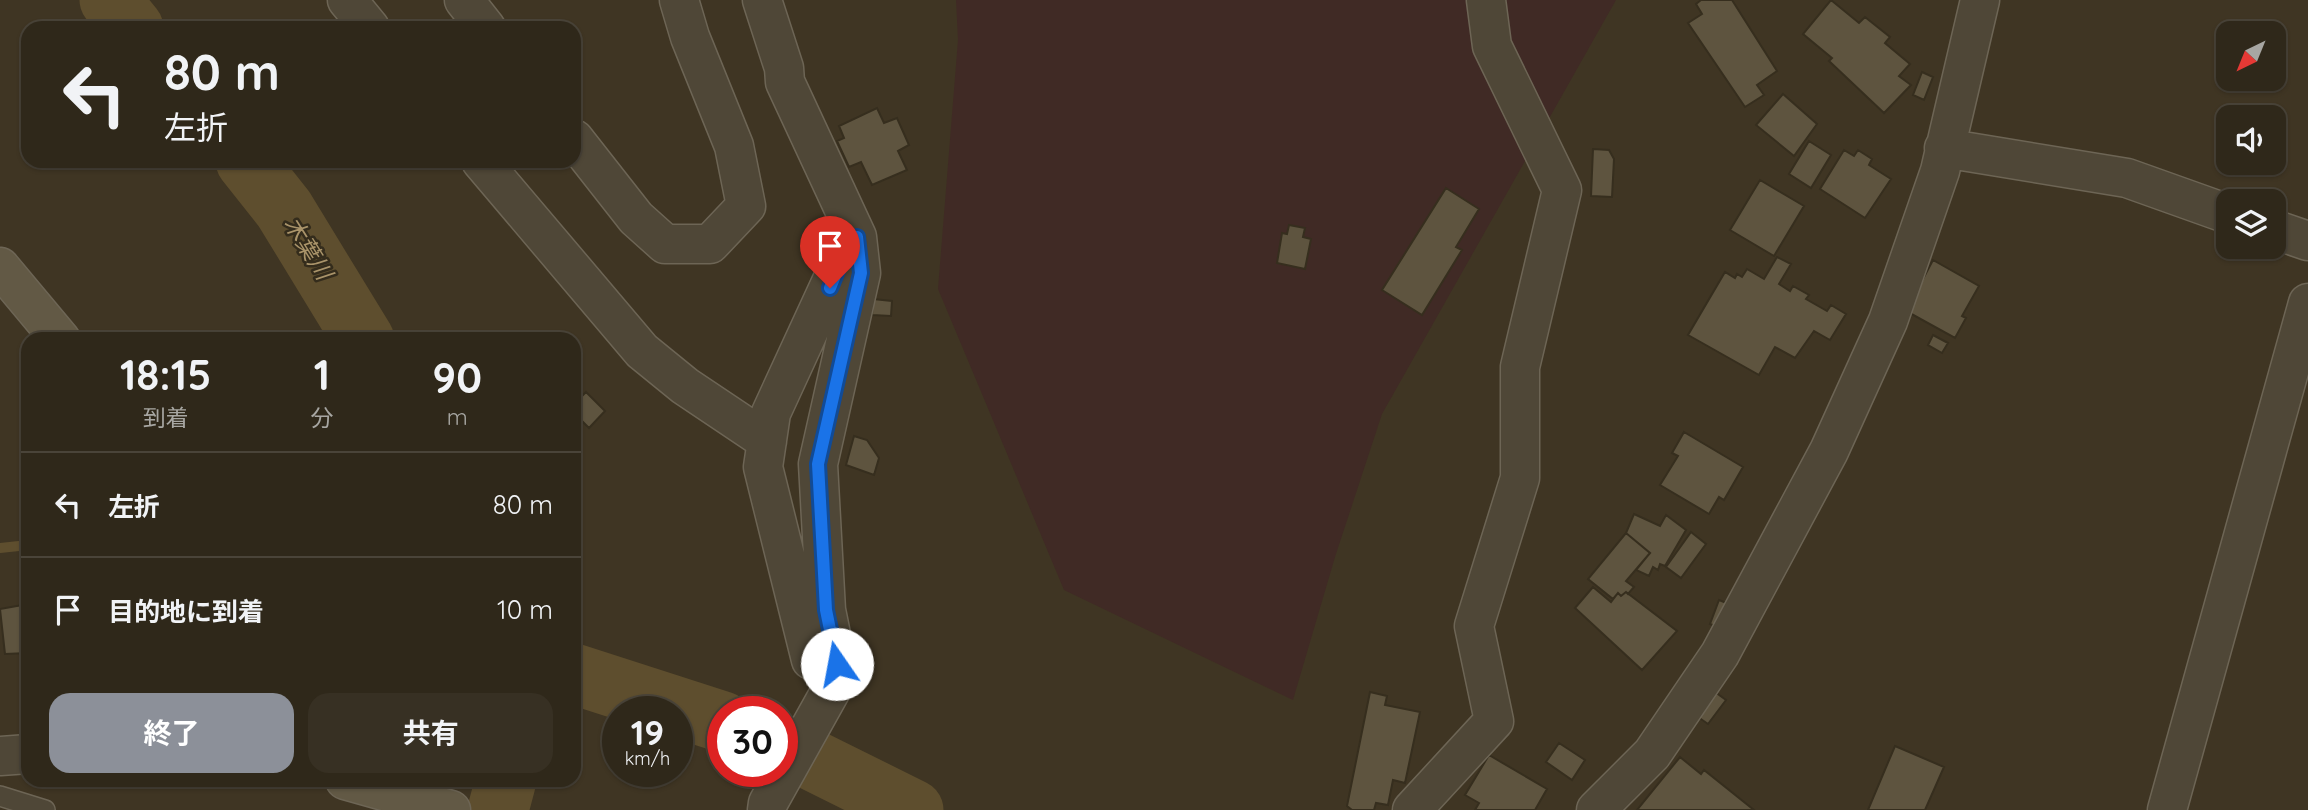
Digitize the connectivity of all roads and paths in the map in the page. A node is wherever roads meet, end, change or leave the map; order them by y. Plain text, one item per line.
1 (346, 0) edge
2 (464, 0) edge
3 (679, 0) edge
4 (762, 0) edge
5 (1486, 0) edge
6 (1980, 0) edge
7 (364, 21) edge
8 (480, 21) edge
9 (581, 148) edge
10 (1944, 148) junction
11 (487, 168) edge
12 (2216, 210) edge
13 (2286, 233) edge
14 (857, 237) junction
15 (2308, 241) edge
16 (0, 267) edge
17 (2308, 303) edge
18 (54, 332) edge
19 (767, 441) junction
20 (831, 685) junction
21 (21, 754) edge
22 (0, 756) edge
23 (370, 787) edge
24 (0, 796) edge
25 (768, 806) edge
26 (44, 810) edge
27 (451, 810) edge
28 (1412, 810) edge
29 (1596, 810) edge
30 (2166, 810) edge

1 - 7 street
2 - 8 street
3 - 9 street
4 - 14 street
5 - 28 street
6 - 10 street
10 - 12 street
10 - 29 street
11 - 19 street
13 - 15 street
14 - 19 street
14 - 20 street
16 - 18 main road
17 - 30 street
19 - 20 street
20 - 25 street
21 - 22 street
23 - 27 main road
24 - 26 lane

